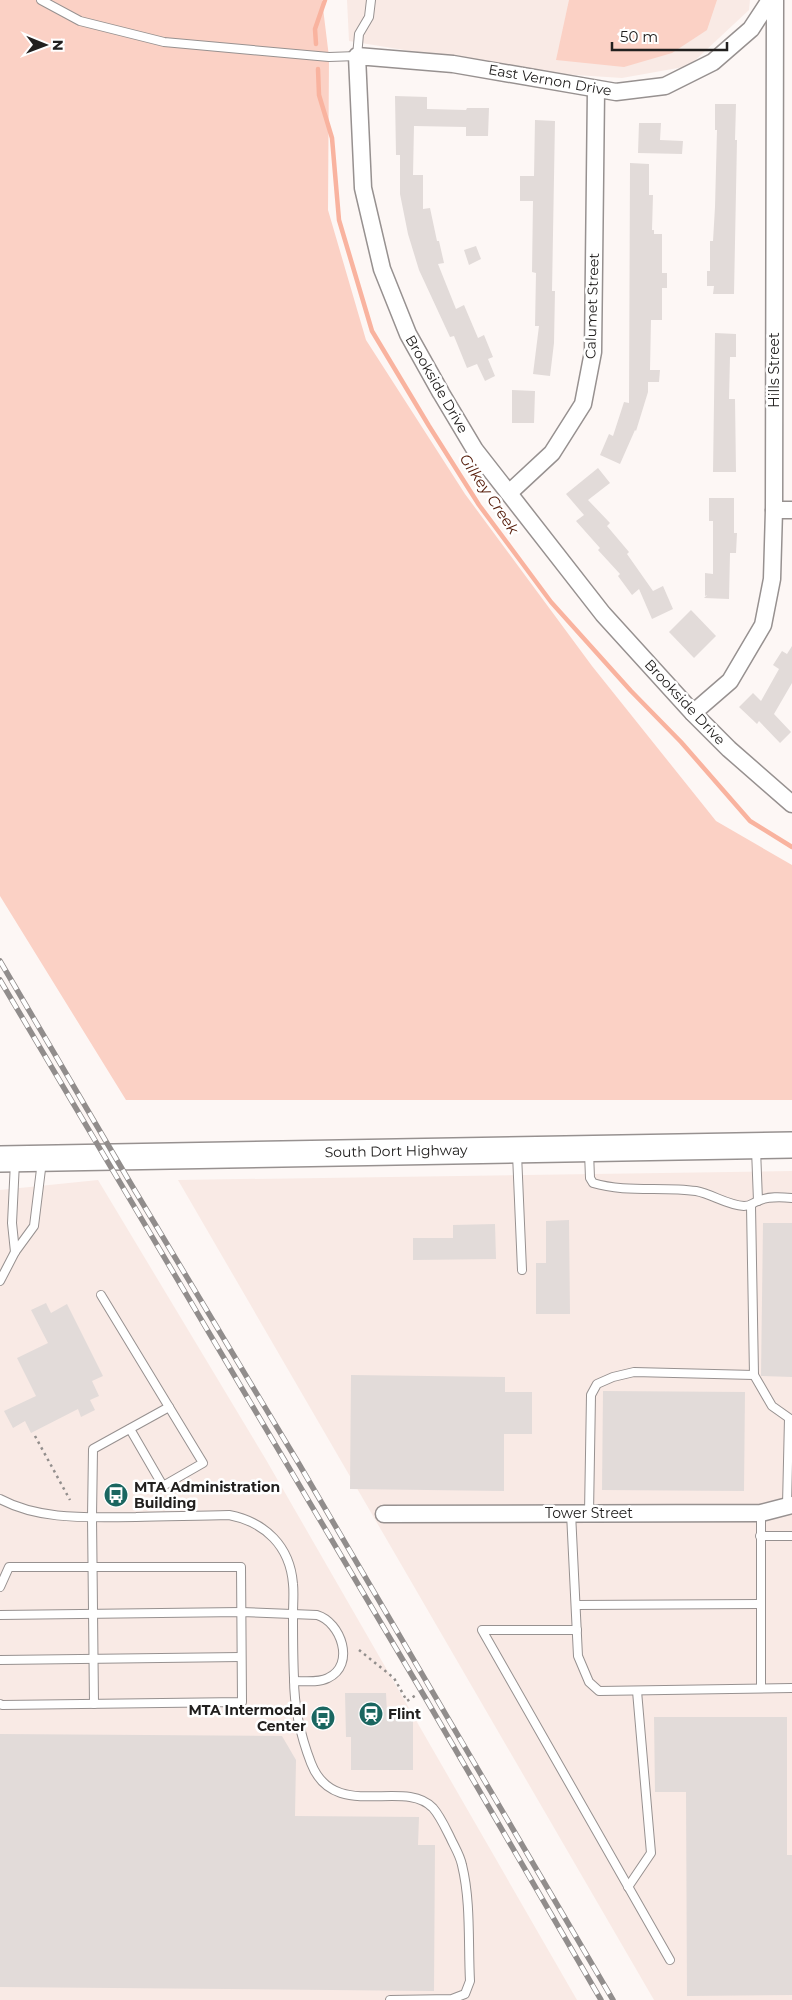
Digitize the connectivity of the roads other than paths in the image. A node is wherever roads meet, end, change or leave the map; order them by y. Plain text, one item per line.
1 (41, 0) edge
2 (371, 0) edge
3 (770, 0) edge
4 (775, 0) edge
5 (357, 56) junction
6 (596, 90) junction
7 (509, 494) junction
8 (774, 510) junction
9 (792, 510) edge
10 (693, 713) junction
11 (792, 804) edge
12 (756, 1145) junction
13 (792, 1145) edge
14 (589, 1148) junction
15 (517, 1149) junction
16 (42, 1158) junction
17 (8, 1159) edge
18 (792, 1198) edge
19 (754, 1203) junction
20 (15, 1252) junction
21 (522, 1270) dead end
22 (0, 1281) edge
23 (101, 1295) dead end
24 (754, 1376) junction
25 (169, 1408) junction
26 (791, 1418) edge
27 (130, 1429) junction
28 (0, 1499) edge
29 (789, 1505) edge
30 (571, 1513) junction
31 (588, 1513) junction
32 (760, 1513) junction
33 (384, 1514) dead end
34 (92, 1517) junction
35 (760, 1536) junction
36 (792, 1536) edge
37 (92, 1567) junction
38 (0, 1587) edge
39 (760, 1604) junction
40 (576, 1605) junction
41 (241, 1612) junction
42 (93, 1614) junction
43 (293, 1614) junction
44 (0, 1615) edge
45 (577, 1630) junction
46 (241, 1657) junction
47 (93, 1659) junction
48 (0, 1660) edge
49 (294, 1681) junction
50 (761, 1687) junction
51 (792, 1688) edge
52 (637, 1691) junction
53 (0, 1704) edge
54 (94, 1704) junction
55 (628, 1887) junction
56 (670, 1960) dead end
57 (390, 2000) edge

1 - 5 lane
2 - 5 lane
3 - 6 street, East Vernon Drive
4 - 8 street, Hills Street
5 - 6 street, East Vernon Drive
5 - 7 street, Brookside Drive
6 - 7 street, Calumet Street
7 - 10 street, Brookside Drive
8 - 9 street
8 - 10 street, Hills Street
10 - 11 street, Brookside Drive
12 - 13 main road, South Dort Highway
12 - 14 main road, South Dort Highway
12 - 19 lane
14 - 15 main road, South Dort Highway
14 - 19 lane
15 - 16 main road, South Dort Highway
15 - 21 lane
16 - 17 main road, South Dort Highway
16 - 20 lane
17 - 20 lane
18 - 19 lane
19 - 24 lane
20 - 22 lane
23 - 25 lane
24 - 26 lane
24 - 31 lane
25 - 27 lane
25 - 27 lane
26 - 29 lane
27 - 34 lane
28 - 34 lane
29 - 32 street, Tower Street
30 - 31 street, Tower Street
30 - 33 street, Tower Street
30 - 40 lane
31 - 32 street, Tower Street
32 - 35 lane
34 - 37 lane
34 - 43 lane
35 - 36 lane
35 - 39 lane
37 - 38 lane
37 - 41 lane
37 - 42 lane
39 - 40 lane
39 - 50 lane
40 - 45 lane
41 - 42 lane
41 - 43 lane
41 - 46 lane
42 - 44 lane
42 - 47 lane
43 - 49 lane
43 - 49 lane
45 - 52 lane
45 - 55 lane
46 - 47 lane
46 - 54 lane
47 - 48 lane
47 - 54 lane
49 - 57 lane
50 - 51 lane
50 - 52 lane
52 - 55 lane
53 - 54 lane
55 - 56 lane

